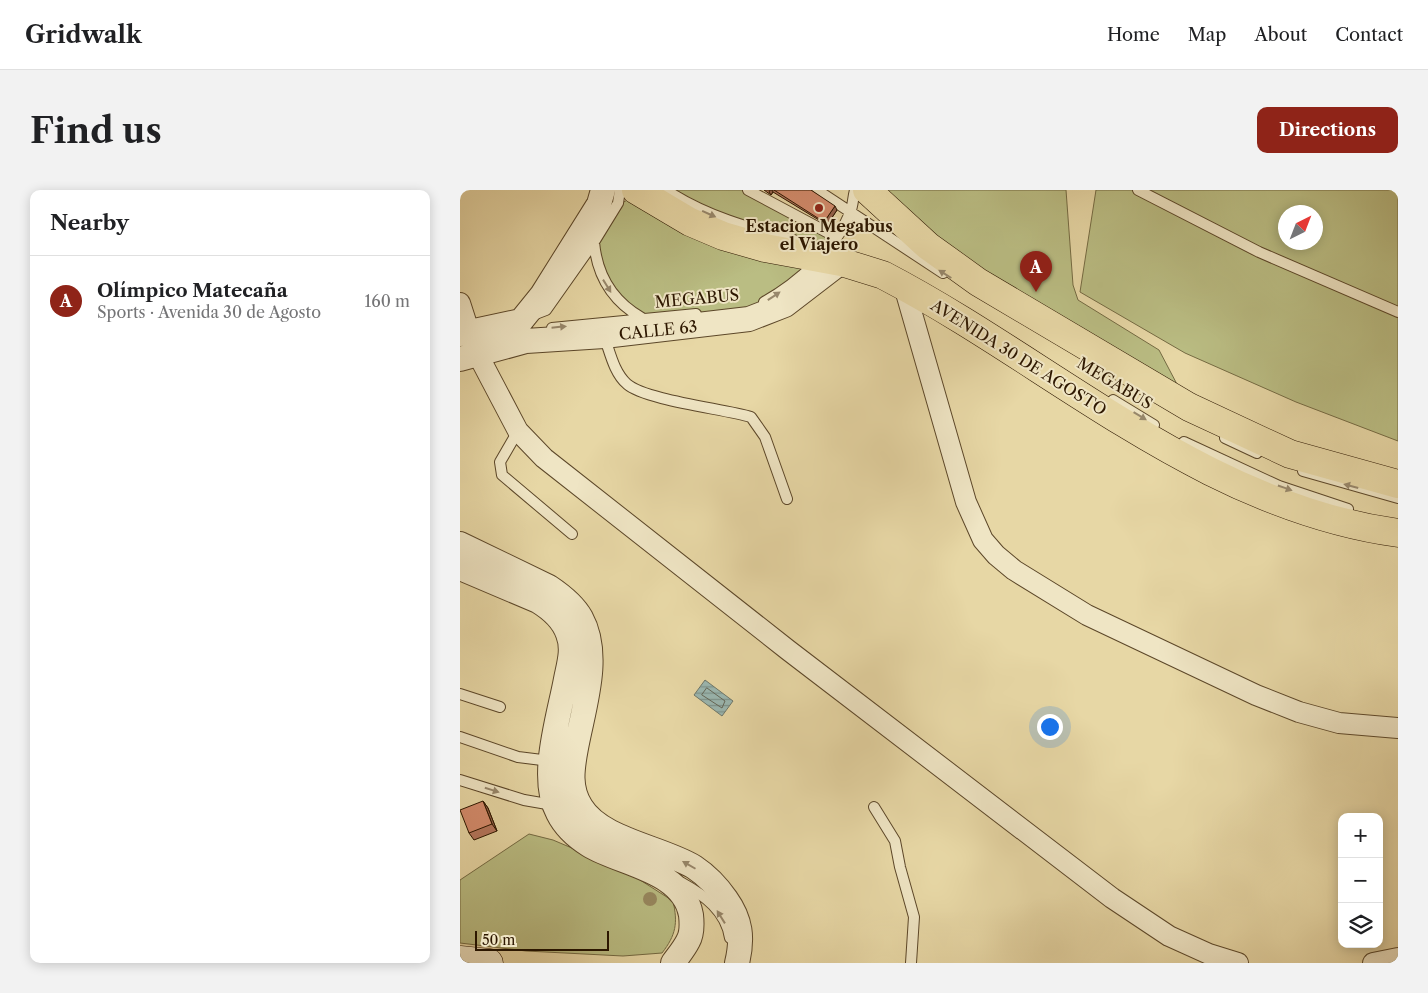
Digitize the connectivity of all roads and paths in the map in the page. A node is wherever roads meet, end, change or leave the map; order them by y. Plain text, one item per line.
1 (603, 190) edge
2 (620, 190) edge
3 (636, 190) edge
4 (666, 190) edge
5 (748, 190) edge
6 (817, 190) edge
7 (1138, 190) edge
8 (854, 196) edge
9 (594, 242) junction
10 (827, 249) junction
11 (950, 277) dead end
12 (972, 284) junction
13 (904, 286) junction
14 (932, 290) dead end
15 (460, 303) edge
16 (1005, 310) dead end
17 (1398, 312) edge
18 (642, 318) junction
19 (521, 321) junction
20 (604, 336) junction
21 (472, 343) edge
22 (1018, 343) dead end
23 (1100, 392) dead end
24 (518, 431) junction
25 (1216, 434) dead end
26 (1267, 458) dead end
27 (1294, 469) dead end
28 (1398, 484) edge
29 (1398, 498) edge
30 (786, 499) dead end
31 (1358, 511) dead end
32 (1398, 533) edge
33 (572, 534) dead end
34 (460, 544) edge
35 (460, 556) edge
36 (460, 568) edge
37 (578, 675) dead end
38 (460, 694) edge
39 (574, 704) dead end
40 (500, 707) dead end
41 (1398, 728) edge
42 (460, 737) edge
43 (551, 761) junction
44 (460, 780) edge
45 (554, 805) junction
46 (874, 807) dead end
47 (1398, 958) edge
48 (460, 960) edge
49 (732, 962) edge
50 (489, 963) edge
51 (672, 963) edge
52 (911, 963) edge
53 (1238, 963) edge
54 (1373, 963) edge

1 - 19 street
2 - 9 lane
3 - 10 main road, AVENIDA 30 DE AGOSTO
4 -> 10 lane
5 - 10 lane
6 - 8 lane
7 - 17 lane
8 - 10 lane, MEGABUS
11 -> 8 lane
8 - 12 main road
9 -> 18 lane, MEGABUS
9 - 19 lane
10 - 13 main road, AVENIDA 30 DE AGOSTO
18 -> 10 lane, MEGABUS
10 - 20 street, CALLE 63
12 - 16 lane
12 - 28 main road
13 - 32 main road, AVENIDA 30 DE AGOSTO
13 - 41 street
14 - 22 lane
15 - 21 street
21 -> 18 lane
19 - 21 street
20 - 21 street, CALLE 63
20 - 30 lane
21 - 24 street
23 -> 31 lane, MEGABUS
24 - 33 lane
24 - 53 street
25 - 26 lane
29 -> 27 lane
49 -> 34 street
35 - 37 lane
36 - 43 street
38 - 40 lane
49 -> 39 lane
42 - 43 lane
43 - 45 street
44 -> 45 lane
45 - 51 street
46 - 52 lane
47 - 54 street
48 - 50 main road

